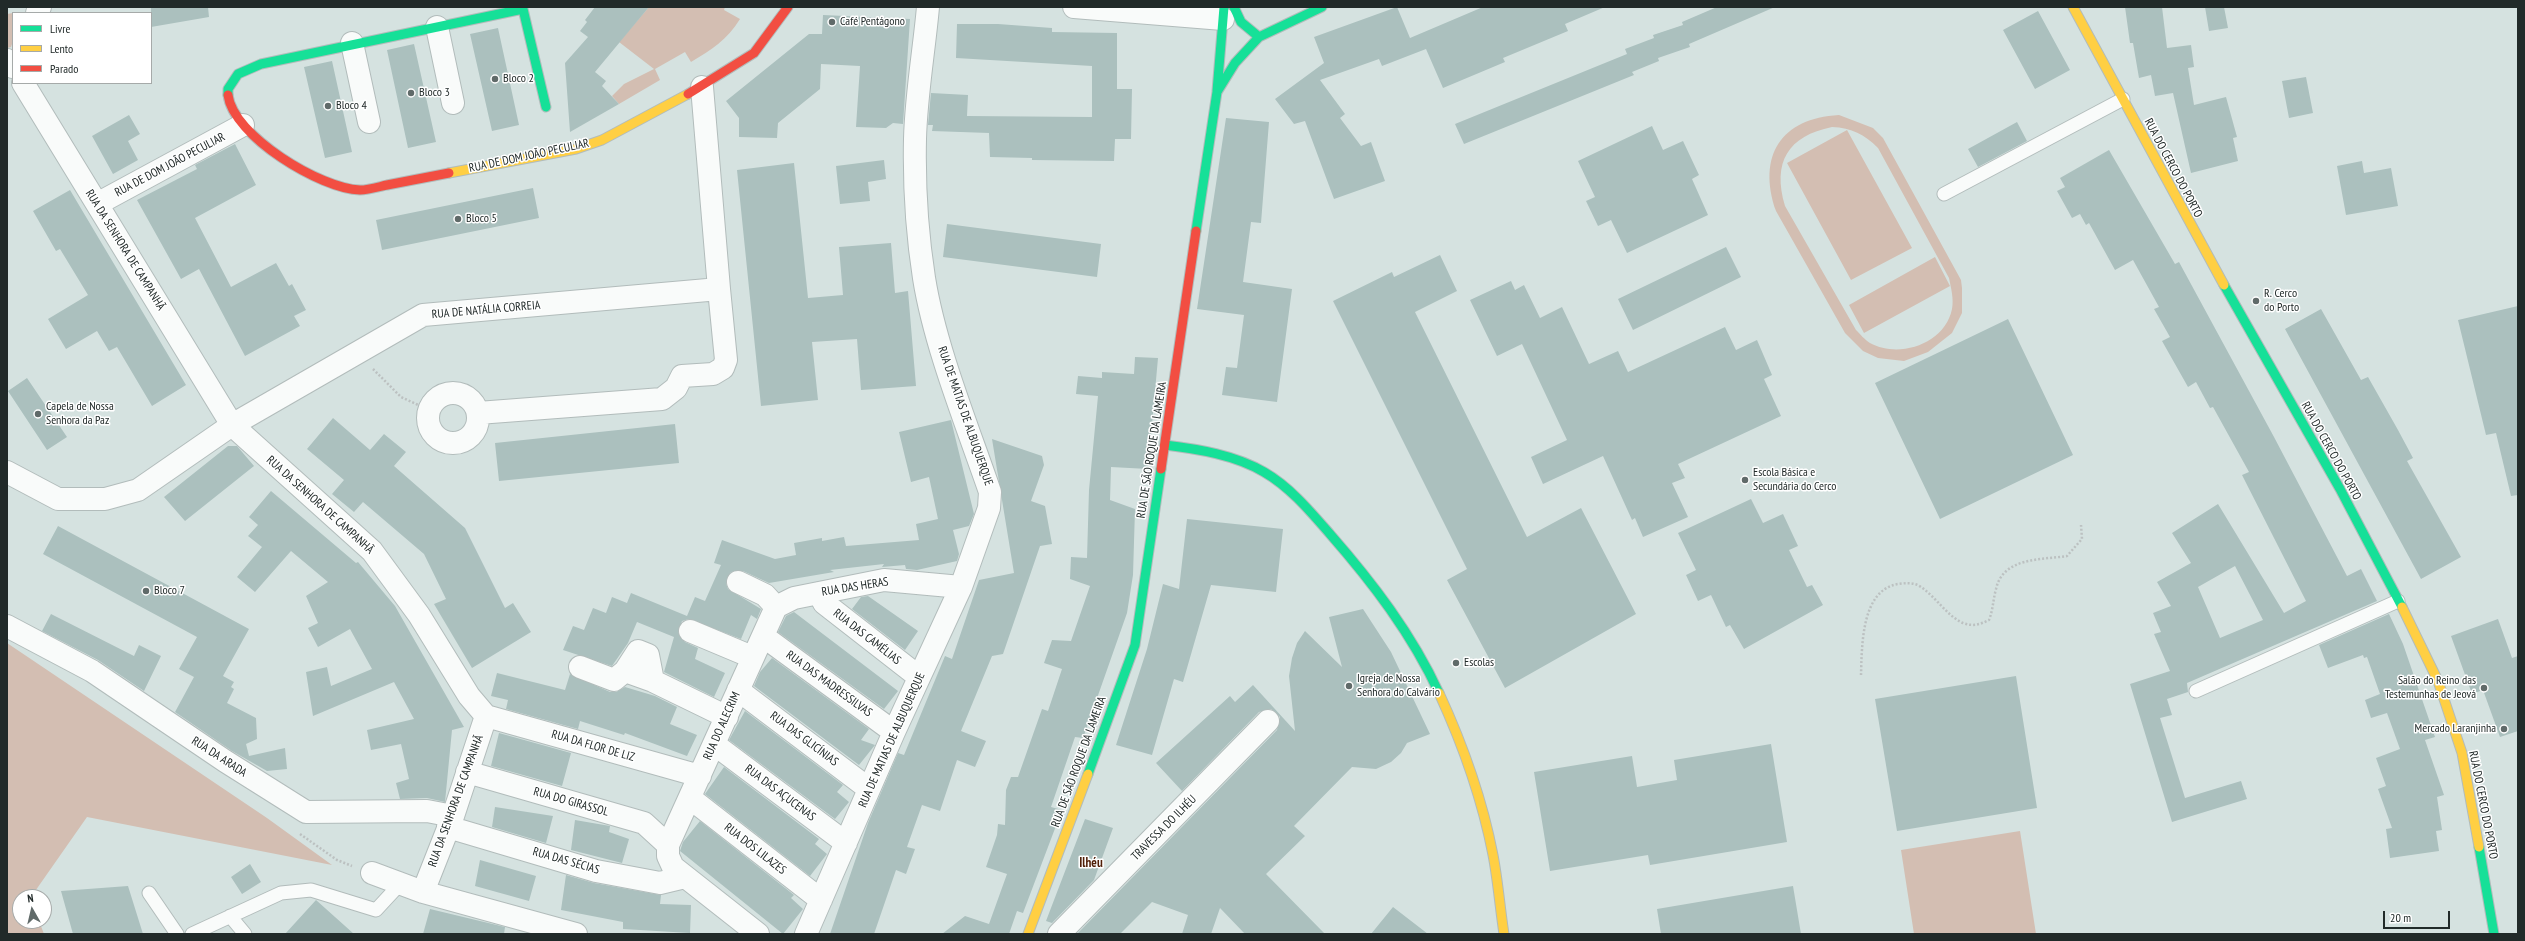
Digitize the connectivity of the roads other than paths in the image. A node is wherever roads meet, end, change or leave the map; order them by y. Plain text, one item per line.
1 (788, 7) edge
2 (928, 7) edge
3 (1074, 7) edge
4 (1322, 7) edge
5 (2073, 7) edge
6 (1227, 11) edge
7 (437, 27) junction
8 (1258, 37) junction
9 (352, 43) junction
10 (24, 84) edge
11 (702, 86) junction
12 (1217, 92) junction
13 (2123, 99) junction
14 (453, 103) dead end
15 (546, 107) dead end
16 (369, 122) dead end
17 (243, 125) junction
18 (1944, 194) dead end
19 (97, 204) junction
20 (719, 289) junction
21 (478, 413) junction
22 (232, 425) junction
23 (1165, 445) junction
24 (7, 472) edge
25 (738, 582) dead end
26 (961, 587) junction
27 (819, 593) junction
28 (2398, 601) junction
29 (776, 607) junction
30 (7, 626) edge
31 (690, 631) dead end
32 (763, 636) junction
33 (752, 657) junction
34 (580, 667) dead end
35 (920, 677) junction
36 (738, 690) junction
37 (2196, 691) dead end
38 (486, 716) junction
39 (727, 716) junction
40 (1268, 721) dead end
41 (894, 732) junction
42 (714, 744) junction
43 (467, 772) junction
44 (700, 776) junction
45 (870, 789) junction
46 (690, 798) junction
47 (450, 821) junction
48 (846, 843) junction
49 (668, 845) junction
50 (372, 873) road end
51 (685, 877) junction
52 (401, 883) junction
53 (149, 892) dead end
54 (423, 892) junction
55 (821, 900) junction
56 (230, 916) junction
57 (177, 934) edge
58 (192, 934) edge
59 (245, 934) edge
60 (576, 934) edge
61 (758, 934) edge
62 (806, 934) edge
63 (1028, 934) edge
64 (1059, 934) edge
65 (1504, 934) edge
66 (2494, 934) edge

1 - 11 street, RUA DE DOM JOÃO PECULIAR
2 - 26 street, RUA DE MATIAS DE ALBUQUERQUE
3 - 6 street
4 - 8 street, RUA DE SÃO ROQUE DA LAMEIRA
5 - 13 street, RUA DO CERCO DO PORTO
6 - 8 street
6 - 12 street
7 - 9 street, RUA DE DOM JOÃO PECULIAR
7 - 14 street
7 - 15 street, RUA DE DOM JOÃO PECULIAR
8 - 12 street, RUA DE SÃO ROQUE DA LAMEIRA
9 - 16 street
9 - 17 street, RUA DE DOM JOÃO PECULIAR
10 - 19 street, RUA DA SENHORA DE CAMPANHÃ
11 - 17 street, RUA DE DOM JOÃO PECULIAR
11 - 20 street
12 - 23 street, RUA DE SÃO ROQUE DA LAMEIRA
13 - 18 lane
13 - 28 street, RUA DO CERCO DO PORTO
17 - 19 street, RUA DE DOM JOÃO PECULIAR
19 - 22 street, RUA DA SENHORA DE CAMPANHÃ
20 - 21 street
20 - 22 street, RUA DE NATÁLIA CORREIA
21 - 21 street
22 - 24 street, RUA DE NATÁLIA CORREIA
22 - 38 street, RUA DA SENHORA DE CAMPANHÃ
23 - 63 street, RUA DE SÃO ROQUE DA LAMEIRA
23 - 65 street
25 - 29 street
26 - 27 street, RUA DAS HERAS
26 - 35 street, RUA DE MATIAS DE ALBUQUERQUE
27 - 29 street, RUA DAS HERAS
27 - 35 street, RUA DAS CAMÉLIAS
28 - 37 lane
28 - 66 street, RUA DO CERCO DO PORTO
29 - 32 street, RUA DO ALECRIM
30 - 47 street, RUA DA ARADA
31 - 33 street
32 - 33 street, RUA DO ALECRIM
32 - 41 street, RUA DAS MADRESSILVAS
33 - 36 street, RUA DO ALECRIM
34 - 39 street
35 - 41 street, RUA DE MATIAS DE ALBUQUERQUE
36 - 39 street, RUA DO ALECRIM
36 - 45 street, RUA DAS GLICÍNIAS
38 - 43 street, RUA DA SENHORA DE CAMPANHÃ
38 - 44 street, RUA DA FLOR DE LIZ
39 - 42 street, RUA DO ALECRIM
40 - 64 street, TRAVESSA DO ILHÉU
41 - 45 street, RUA DE MATIAS DE ALBUQUERQUE
42 - 44 street, RUA DO ALECRIM
42 - 48 street, RUA DAS AÇUCENAS
43 - 47 street, RUA DA SENHORA DE CAMPANHÃ
43 - 49 street, RUA DO GIRASSOL
44 - 46 street, RUA DO ALECRIM
45 - 48 street, RUA DE MATIAS DE ALBUQUERQUE
46 - 49 street, RUA DO ALECRIM
46 - 55 street, RUA DOS LILAZES
47 - 51 street, RUA DAS SÉCIAS
47 - 54 street, RUA DA SENHORA DE CAMPANHÃ
48 - 55 street, RUA DE MATIAS DE ALBUQUERQUE
49 - 51 street
50 - 52 street
51 - 61 street
52 - 54 street
52 - 56 lane
53 - 57 lane
54 - 60 street
55 - 62 street, RUA DE MATIAS DE ALBUQUERQUE
56 - 58 lane
56 - 59 lane

